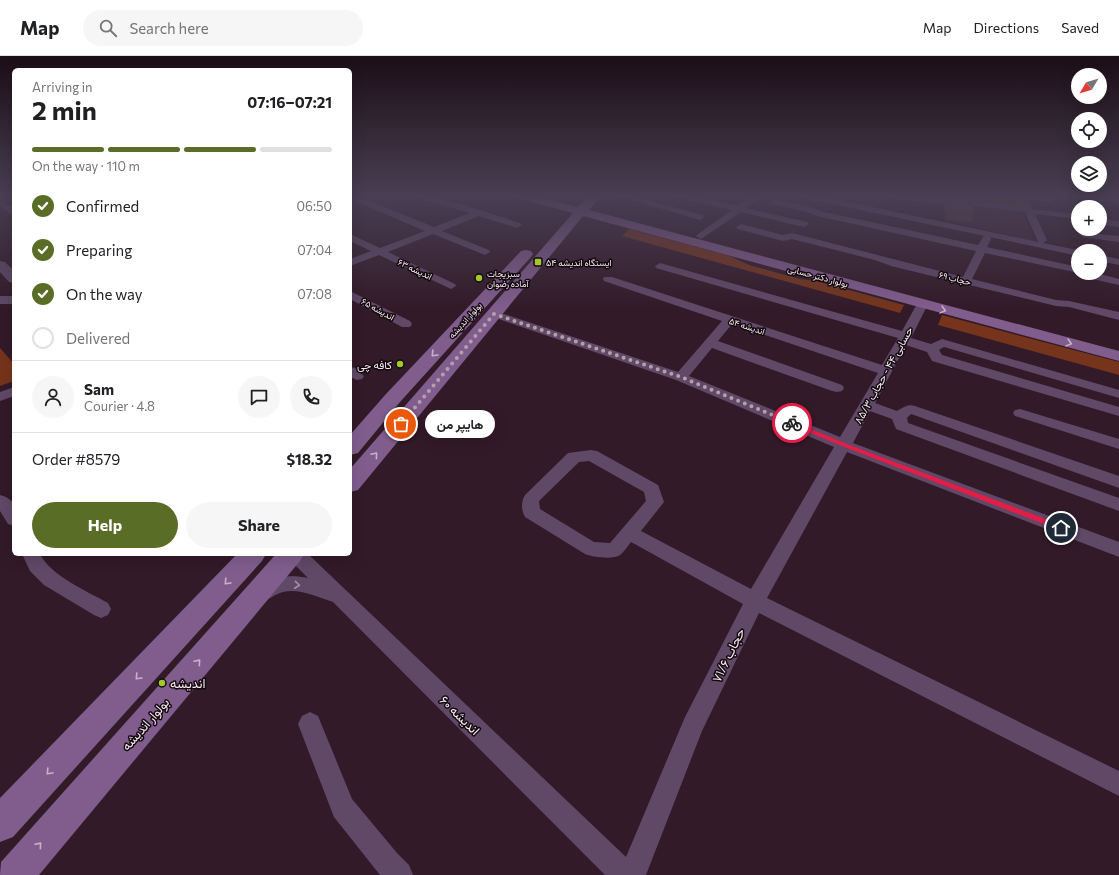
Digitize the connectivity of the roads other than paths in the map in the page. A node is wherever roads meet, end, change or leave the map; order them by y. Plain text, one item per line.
1 (426, 233) edge
2 (441, 233) edge
3 (555, 233) edge
4 (558, 233) edge
5 (658, 233) edge
6 (684, 233) edge
7 (705, 233) edge
8 (763, 233) edge
9 (795, 233) edge
10 (912, 233) edge
11 (984, 233) edge
12 (1039, 233) edge
13 (988, 234) junction
14 (701, 236) junction
15 (792, 236) junction
16 (1104, 236) edge
17 (352, 239) edge
18 (1119, 239) edge
19 (1042, 240) dead end
20 (982, 248) junction
21 (379, 251) junction
22 (485, 252) dead end
23 (1071, 252) edge
24 (1107, 259) edge
25 (352, 261) edge
26 (1119, 262) edge
27 (0, 265) edge
28 (660, 266) dead end
29 (1071, 268) edge
30 (12, 277) edge
31 (608, 279) dead end
32 (1107, 279) edge
33 (12, 280) edge
34 (966, 281) junction
35 (1119, 282) edge
36 (1, 285) edge
37 (451, 286) dead end
38 (352, 295) edge
39 (0, 300) edge
40 (12, 300) edge
41 (922, 304) junction
42 (494, 314) junction
43 (1119, 316) edge
44 (729, 320) junction
45 (406, 324) dead end
46 (905, 338) junction
47 (710, 343) junction
48 (1119, 345) edge
49 (932, 349) junction
50 (1119, 356) edge
51 (886, 372) junction
52 (681, 377) junction
53 (837, 388) dead end
54 (12, 392) edge
55 (1119, 394) edge
56 (0, 397) edge
57 (867, 405) junction
58 (1119, 412) edge
59 (1020, 413) dead end
60 (899, 416) junction
61 (1119, 444) edge
62 (844, 445) junction
63 (352, 446) edge
64 (352, 482) edge
65 (1119, 482) edge
66 (0, 502) edge
67 (1119, 505) edge
68 (12, 515) edge
69 (629, 532) junction
70 (1119, 550) edge
71 (32, 556) edge
72 (251, 556) edge
73 (290, 556) edge
74 (298, 556) edge
75 (340, 597) junction
76 (755, 601) junction
77 (249, 603) junction
78 (101, 608) dead end
79 (310, 724) dead end
80 (1119, 784) edge
81 (0, 824) edge
82 (14, 875) edge
83 (399, 875) edge
84 (624, 875) edge
85 (632, 875) edge

1 - 21 street
2 - 22 street
3 -> 63 main road, بولوار اندیشه
4 - 42 main road, بولوار اندیشه
5 - 41 main road, بولوار دکتر حسابی
6 - 14 main road, بولوار دکتر حسابی
7 - 14 street
8 - 15 street, حجاب ۶۹
9 - 15 street
10 - 20 street
11 - 13 street
12 - 19 street
13 - 20 street
13 - 23 street
14 - 48 main road, بولوار دکتر حسابی
15 - 34 street, حجاب ۶۹
16 - 18 street
17 - 21 street, اندیشه ۶۳
20 - 29 street
20 - 34 street
21 - 25 street
21 - 37 street, اندیشه ۶۳
24 - 26 street
27 - 30 street
28 - 46 street
31 - 44 street, اندیشه ۵۴
32 - 35 street
33 - 36 street
34 - 43 street, حجاب ۶۹
38 - 45 street, اندیشه ۶۵
39 - 40 street
41 - 46 street, حسابی ۴۴ - حجاب ۸۵/۳
41 -> 50 main road, بولوار دکتر حسابی
42 - 52 street
64 -> 42 main road, بولوار اندیشه
44 - 47 street
44 - 51 street, اندیشه ۵۴
46 - 49 street
46 - 51 street, حسابی ۴۴ - حجاب ۸۵/۳
47 - 52 street
47 - 53 street
49 - 55 street
49 - 58 street
51 - 57 street, حسابی ۴۴ - حجاب ۸۵/۳
52 - 62 street
54 - 56 street
57 - 60 street
57 - 62 street, حسابی ۴۴ - حجاب ۸۵/۳
59 - 61 street
60 - 65 street
60 - 67 street
62 - 70 street
62 - 76 street, حجاب ۷۱/۶
66 - 68 street
69 - 69 street
69 - 76 street
71 - 78 street
72 -> 81 main road
73 - 77 main road, بولوار اندیشه
74 - 75 street, اندیشه ۶۰
77 -> 75 street
75 - 84 street, اندیشه ۶۰
76 - 80 street
76 - 85 street, حجاب ۷۱/۶
82 -> 77 main road, بولوار اندیشه
79 - 83 street

